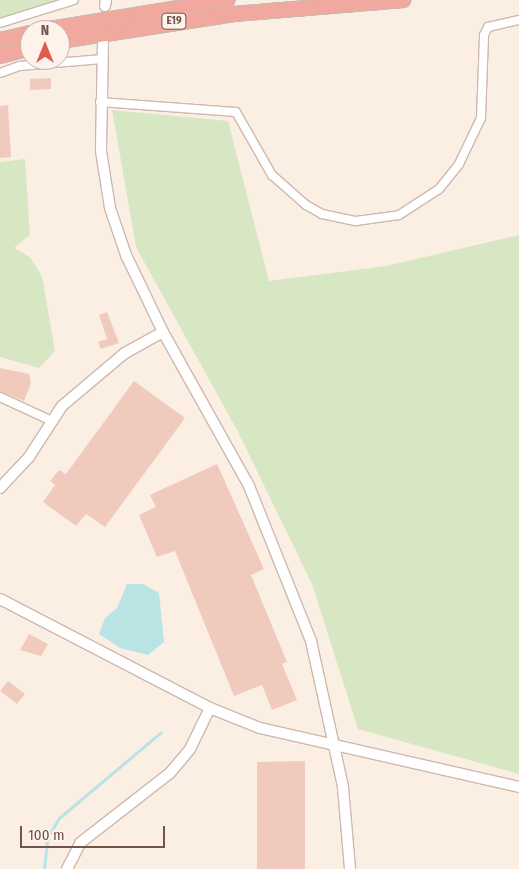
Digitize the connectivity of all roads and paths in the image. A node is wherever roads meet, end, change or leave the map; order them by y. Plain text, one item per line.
1 (74, 0) edge
2 (228, 0) edge
3 (403, 0) edge
4 (519, 20) edge
5 (0, 23) edge
6 (70, 26) edge
7 (20, 35) edge
8 (70, 39) edge
9 (0, 40) edge
10 (104, 42) dead end
11 (20, 51) edge
12 (0, 56) edge
13 (103, 59) junction
14 (0, 73) edge
15 (100, 102) junction
16 (163, 332) junction
17 (0, 397) edge
18 (52, 421) junction
19 (0, 488) edge
20 (0, 599) edge
21 (210, 708) junction
22 (336, 747) junction
23 (519, 787) edge
24 (67, 869) edge
25 (350, 869) edge

1 - 5 street
2 - 6 highway, E19
3 - 8 highway, E19
4 - 15 street
7 - 9 highway
10 - 13 street
11 - 12 highway
13 - 14 street
13 - 15 street
15 - 16 street
16 - 18 street
16 - 22 street
17 - 18 street
18 - 19 street
20 - 21 street
21 - 22 street
21 - 24 street
22 - 23 street
22 - 25 street

